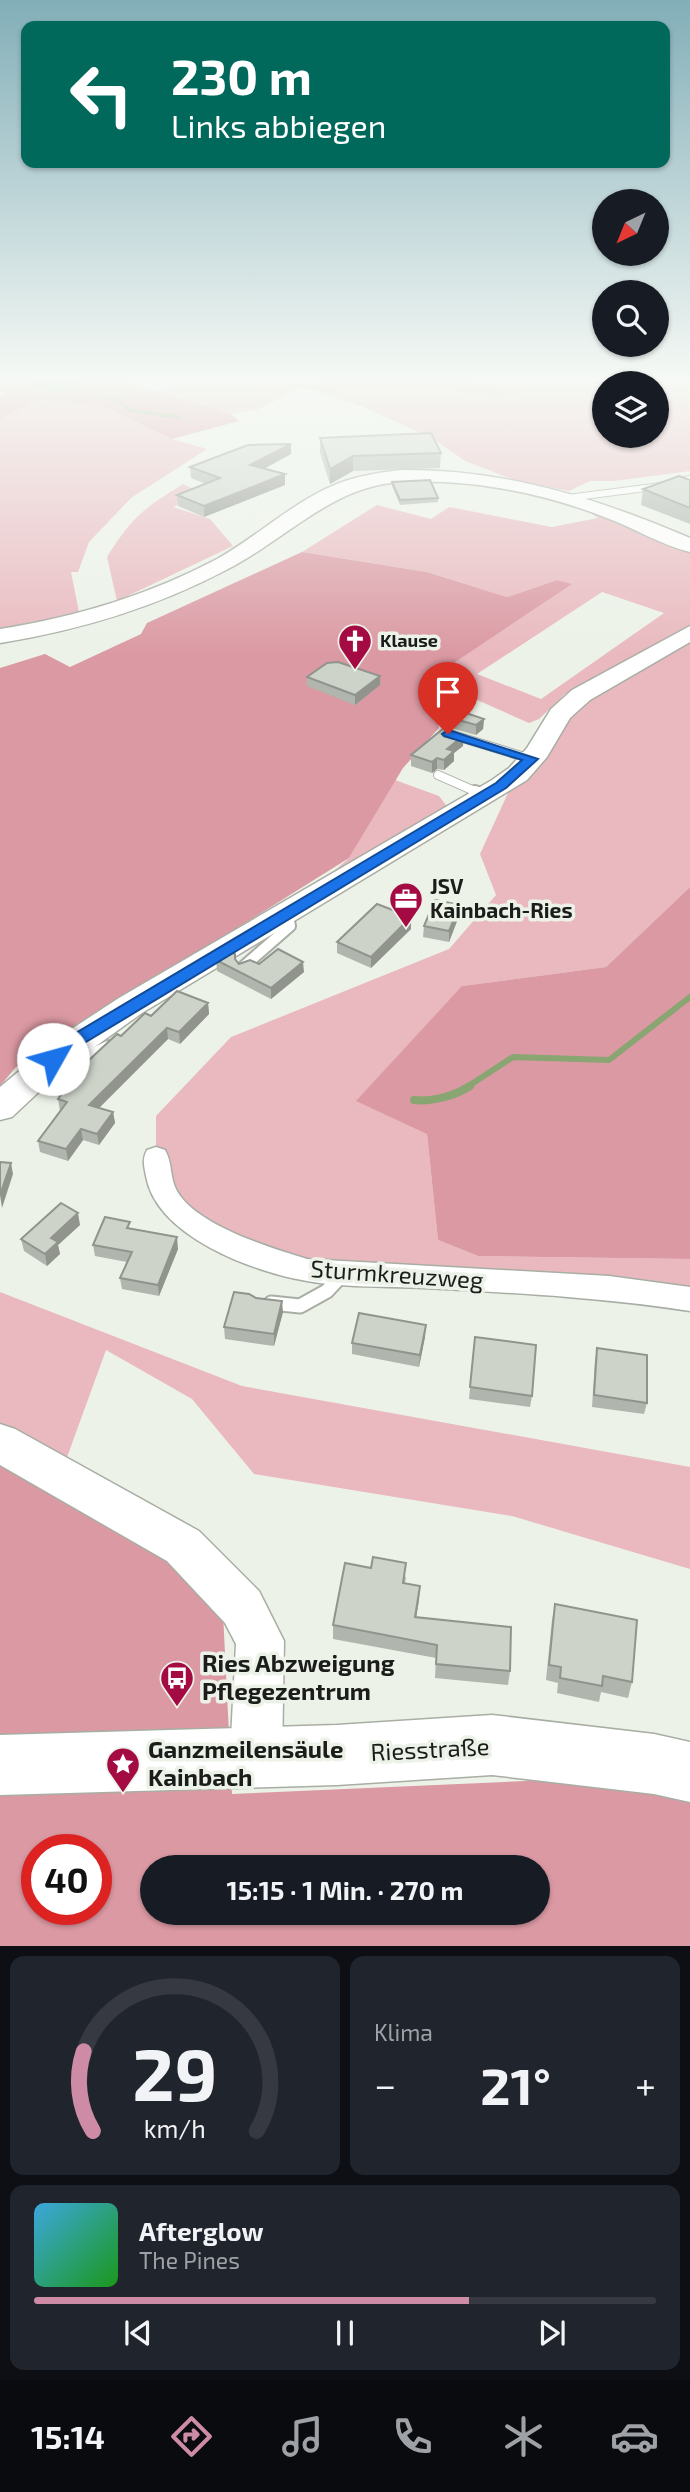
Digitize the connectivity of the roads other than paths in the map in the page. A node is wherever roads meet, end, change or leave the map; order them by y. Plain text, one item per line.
1 (690, 479) edge
2 (568, 498) junction
3 (690, 546) edge
4 (690, 633) edge
5 (0, 636) edge
6 (448, 734) edge
7 (531, 759) junction
8 (438, 775) dead end
9 (485, 795) junction
10 (287, 911) junction
11 (243, 967) edge
12 (110, 1045) edge
13 (42, 1068) junction
14 (0, 1108) edge
15 (156, 1157) dead end
16 (344, 1273) junction
17 (690, 1299) edge
18 (258, 1301) edge
19 (0, 1443) edge
20 (256, 1757) junction
21 (0, 1765) edge
22 (690, 1772) edge

1 - 2 lane
2 - 3 street
2 - 5 street
4 - 7 street
6 - 7 lane
7 - 9 street
8 - 9 lane
9 - 10 street
10 - 11 lane
10 - 13 street
12 - 13 lane
13 - 14 street
15 - 16 street, Sturmkreuzweg
16 - 17 street, Sturmkreuzweg
16 - 18 lane
19 - 20 street
20 - 21 main road, Riesstraße
20 - 22 main road, Riesstraße

